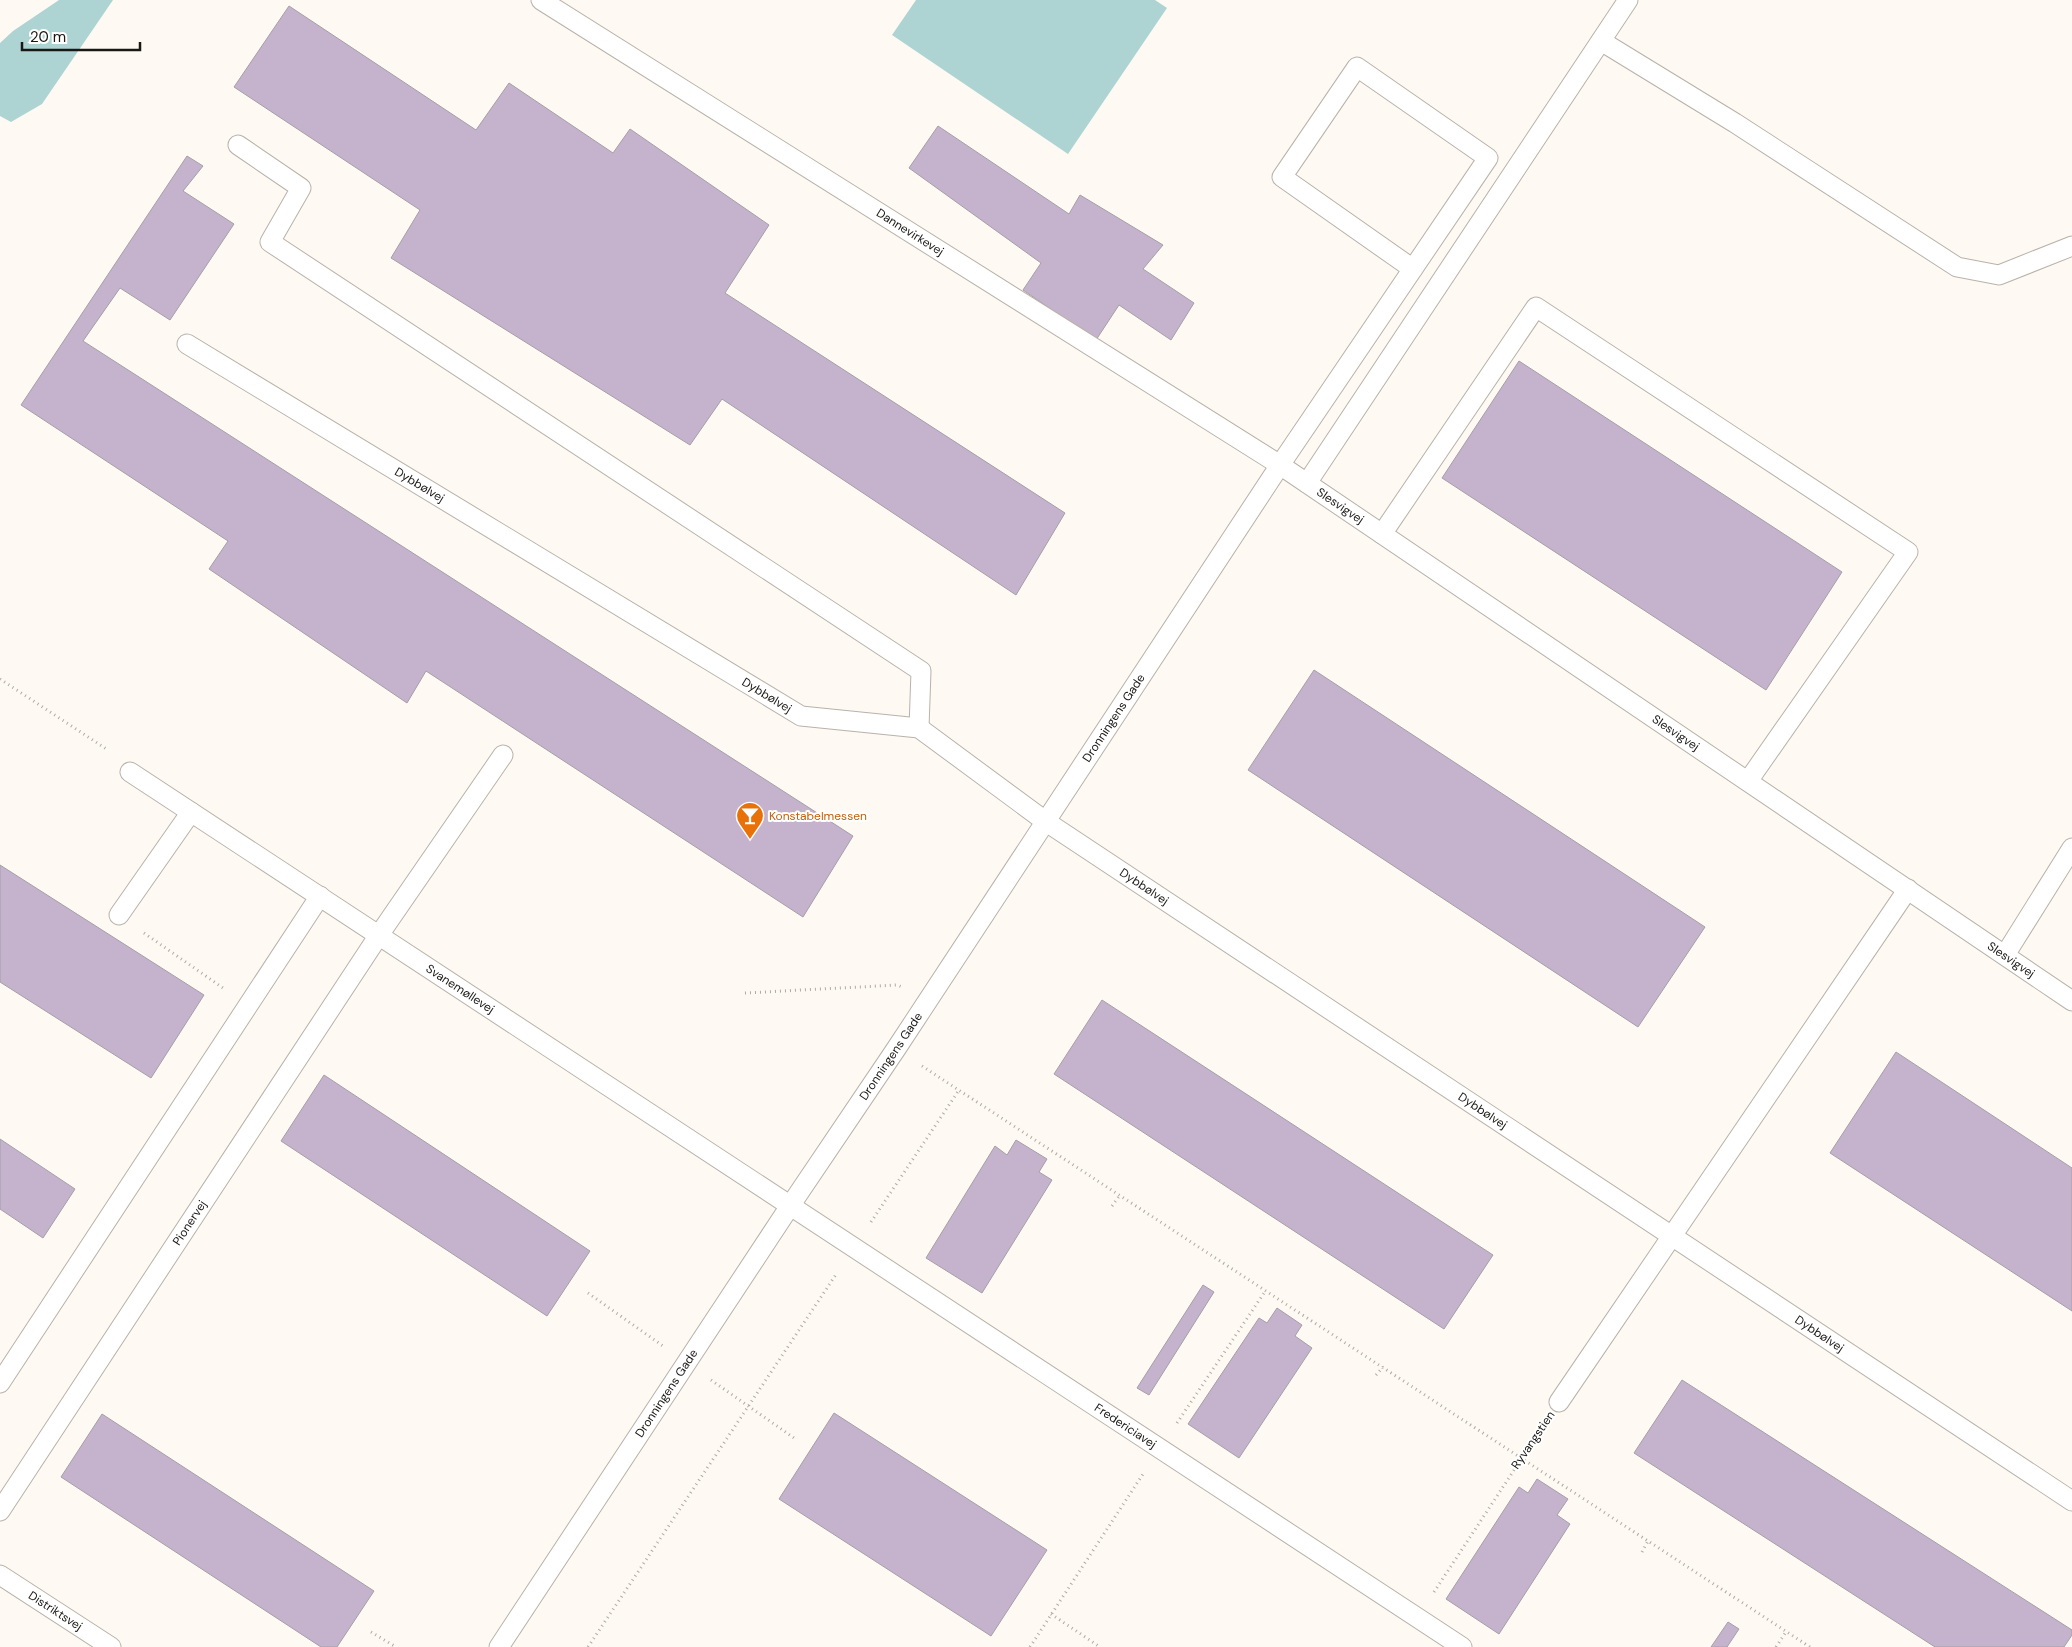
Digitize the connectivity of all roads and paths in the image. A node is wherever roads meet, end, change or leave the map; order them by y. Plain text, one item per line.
1 (541, 0) edge
2 (1628, 0) edge
3 (1601, 41) junction
4 (238, 146) dead end
5 (2072, 246) edge
6 (1413, 269) junction
7 (187, 344) dead end
8 (1280, 465) junction
9 (1307, 484) junction
10 (1382, 534) junction
11 (0, 679) edge
12 (919, 728) junction
13 (503, 755) dead end
14 (130, 772) joint
15 (1748, 781) junction
16 (191, 812) junction
17 (1045, 821) junction
18 (2072, 848) edge
19 (1908, 889) junction
20 (320, 896) junction
21 (119, 915) joint
22 (379, 935) junction
23 (2004, 955) junction
24 (745, 993) dead end
25 (929, 998) junction
26 (2072, 1001) edge
27 (248, 1005) junction
28 (896, 1049) junction
29 (958, 1090) junction
30 (1120, 1195) junction
31 (790, 1206) junction
32 (1112, 1206) dead end
33 (1671, 1235) junction
34 (853, 1248) junction
35 (1383, 1367) junction
36 (1376, 1375) dead end
37 (0, 1383) edge
38 (1559, 1402) joint
39 (1521, 1458) junction
40 (2072, 1501) edge
41 (0, 1511) edge
42 (1648, 1542) junction
43 (1642, 1552) dead end
44 (0, 1575) edge
45 (1051, 1614) dead end
46 (1417, 1618) junction
47 (371, 1632) dead end
48 (1786, 1632) junction
49 (111, 1647) edge
50 (396, 1647) edge
51 (499, 1647) edge
52 (588, 1647) edge
53 (1100, 1647) edge
54 (1462, 1647) edge
55 (1776, 1647) edge
56 (1810, 1647) edge

1 - 8 lane, Dannevirkevej
2 - 3 lane
3 - 5 lane
3 - 9 lane
4 - 12 lane
6 - 6 lane, Dronningens Gade
6 - 8 lane, Dronningens Gade
7 - 12 lane, Dybbølvej
8 - 9 lane, Slesvigvej
8 - 17 lane, Dronningens Gade
9 - 10 lane, Slesvigvej
10 - 15 lane, Slesvigvej
10 - 15 lane
11 - 14 path
12 - 17 lane, Dybbølvej
13 - 22 lane, Pionervej
14 - 16 lane, Svanemøllevej
15 - 19 lane, Slesvigvej
16 - 20 lane, Svanemøllevej
16 - 21 lane
17 - 25 lane, Dronningens Gade
17 - 33 lane, Dybbølvej
18 - 23 lane
19 - 23 lane, Slesvigvej
19 - 33 lane, Ryvangstien
20 - 22 lane, Svanemøllevej
20 - 27 lane
21 - 27 path
22 - 31 lane, Svanemøllevej
22 - 41 lane, Pionervej
23 - 26 lane, Slesvigvej
24 - 25 path
25 - 28 lane, Dronningens Gade
27 - 37 lane
28 - 29 path
28 - 31 lane, Dronningens Gade
29 - 30 path
29 - 34 path
30 - 32 path
30 - 35 path
31 - 34 lane, Fredericiavej
31 - 51 lane, Dronningens Gade
33 - 38 lane, Ryvangstien
33 - 40 lane, Dybbølvej
34 - 46 lane, Fredericiavej
34 - 52 path
35 - 36 path
35 - 39 path
38 - 39 path, Ryvangstien
39 - 42 path
39 - 46 path, Ryvangstien
42 - 43 path
42 - 48 path
44 - 49 lane, Distriktsvej
45 - 53 path
46 - 54 lane, Fredericiavej
47 - 50 path
48 - 55 path
48 - 56 path

